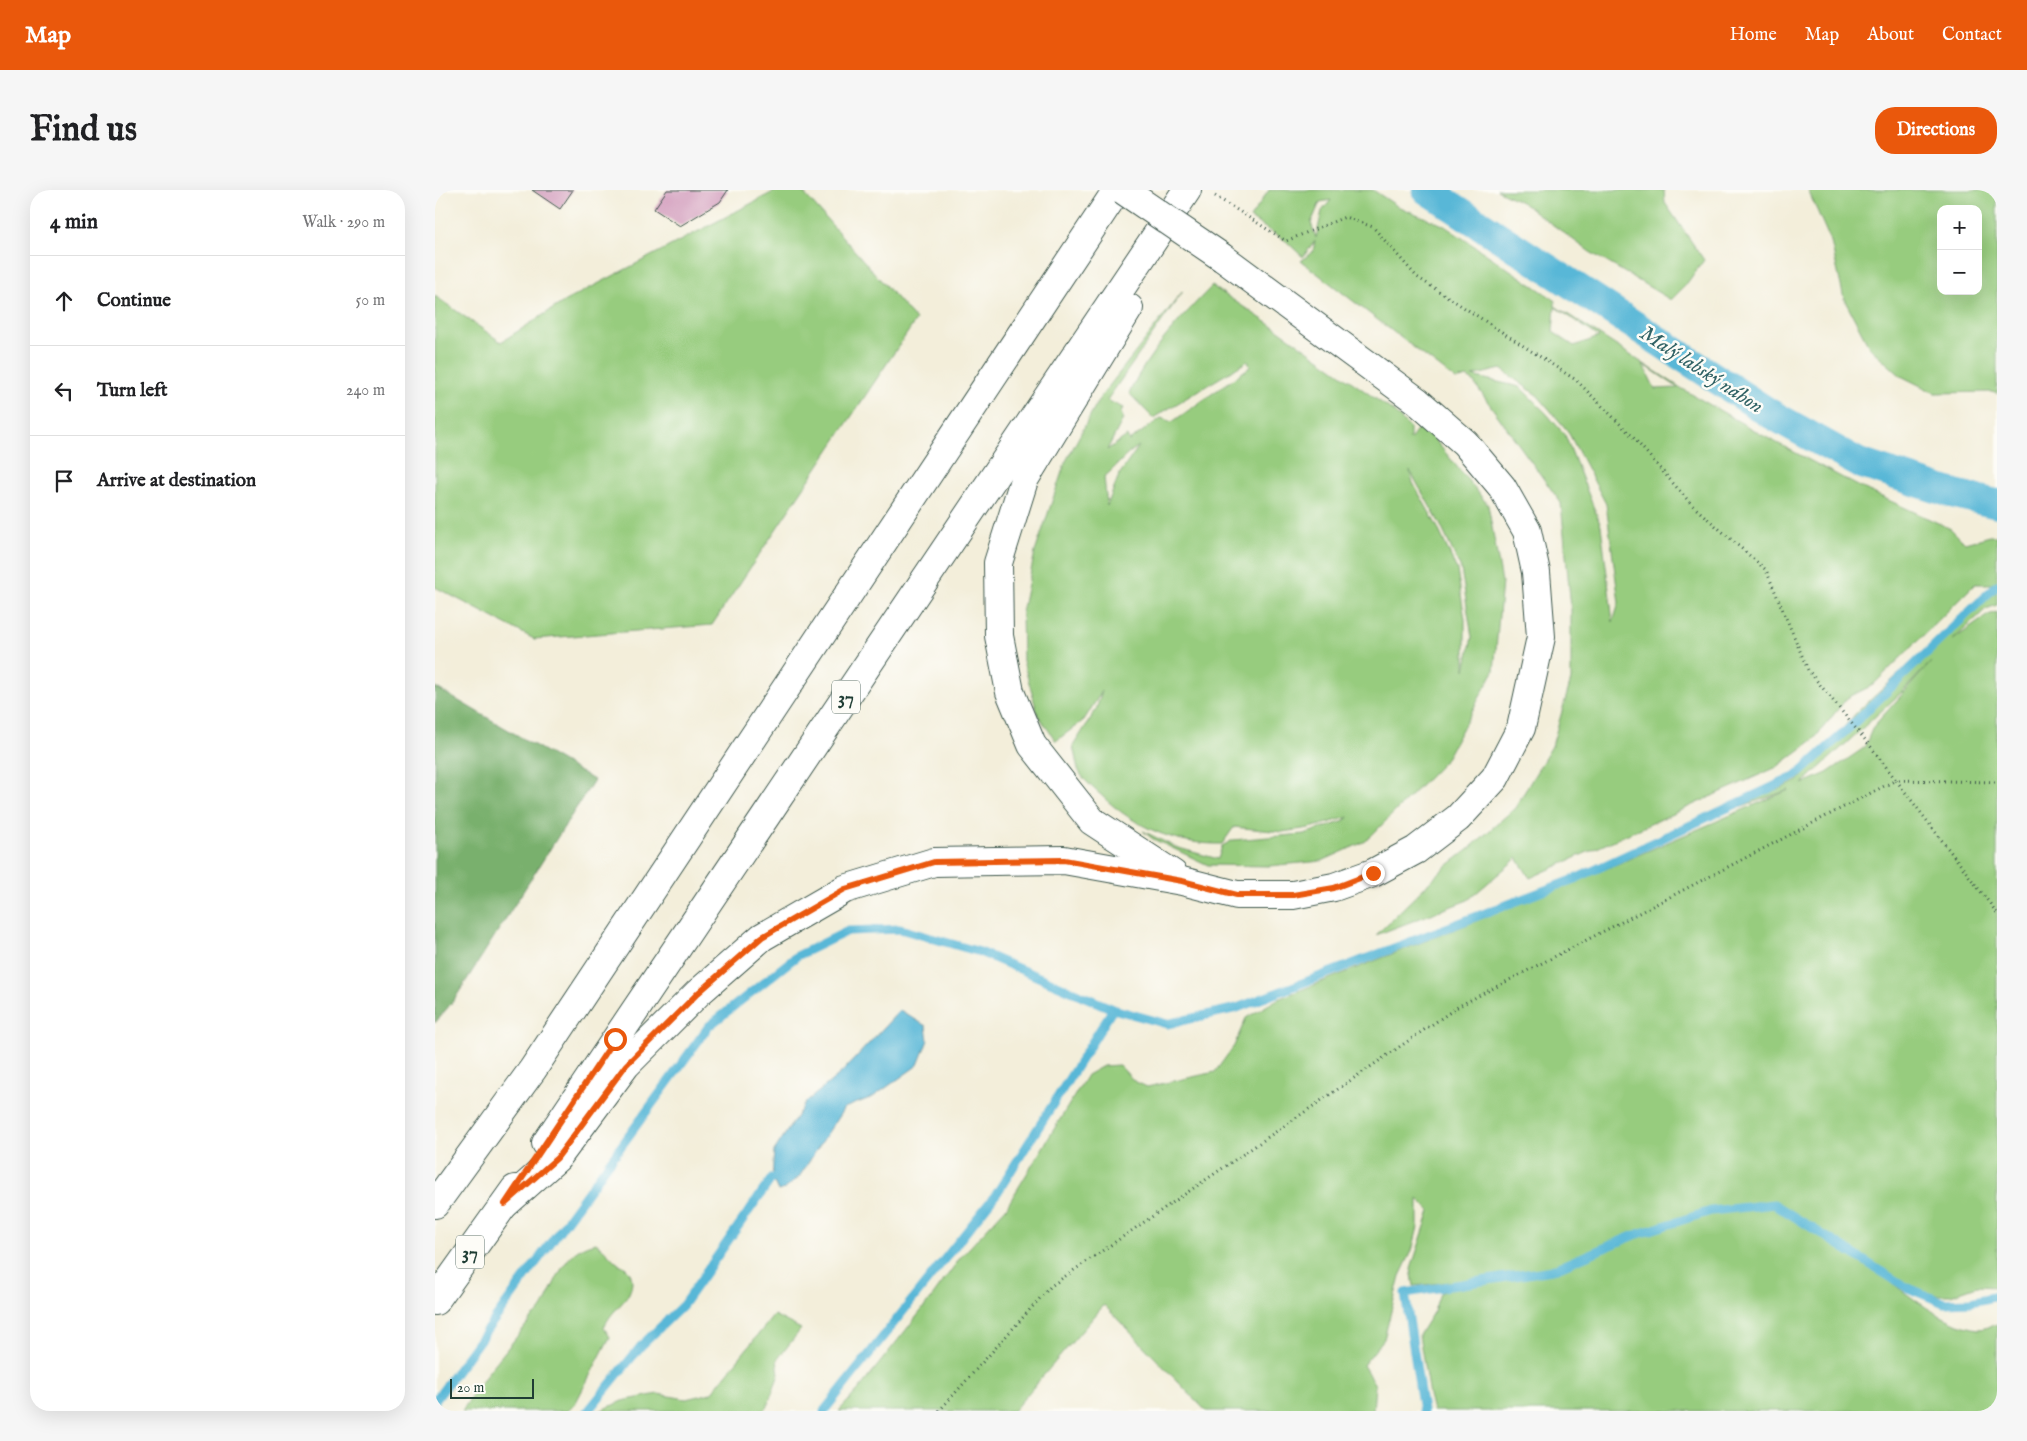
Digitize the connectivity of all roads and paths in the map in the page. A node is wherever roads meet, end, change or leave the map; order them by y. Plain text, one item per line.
1 (1117, 190) edge
2 (1123, 190) edge
3 (1198, 192) edge
4 (1896, 780) junction
5 (1997, 782) edge
6 (1182, 881) junction
7 (1997, 913) edge
8 (435, 1204) edge
9 (505, 1204) junction
10 (435, 1301) edge
11 (939, 1411) edge

1 - 8 main road
2 - 6 main road, bridge
3 - 4 path
3 - 6 main road
3 - 9 main road, 37
4 - 5 path
4 - 7 path
4 - 11 path
6 - 9 main road
9 - 10 main road, 37

